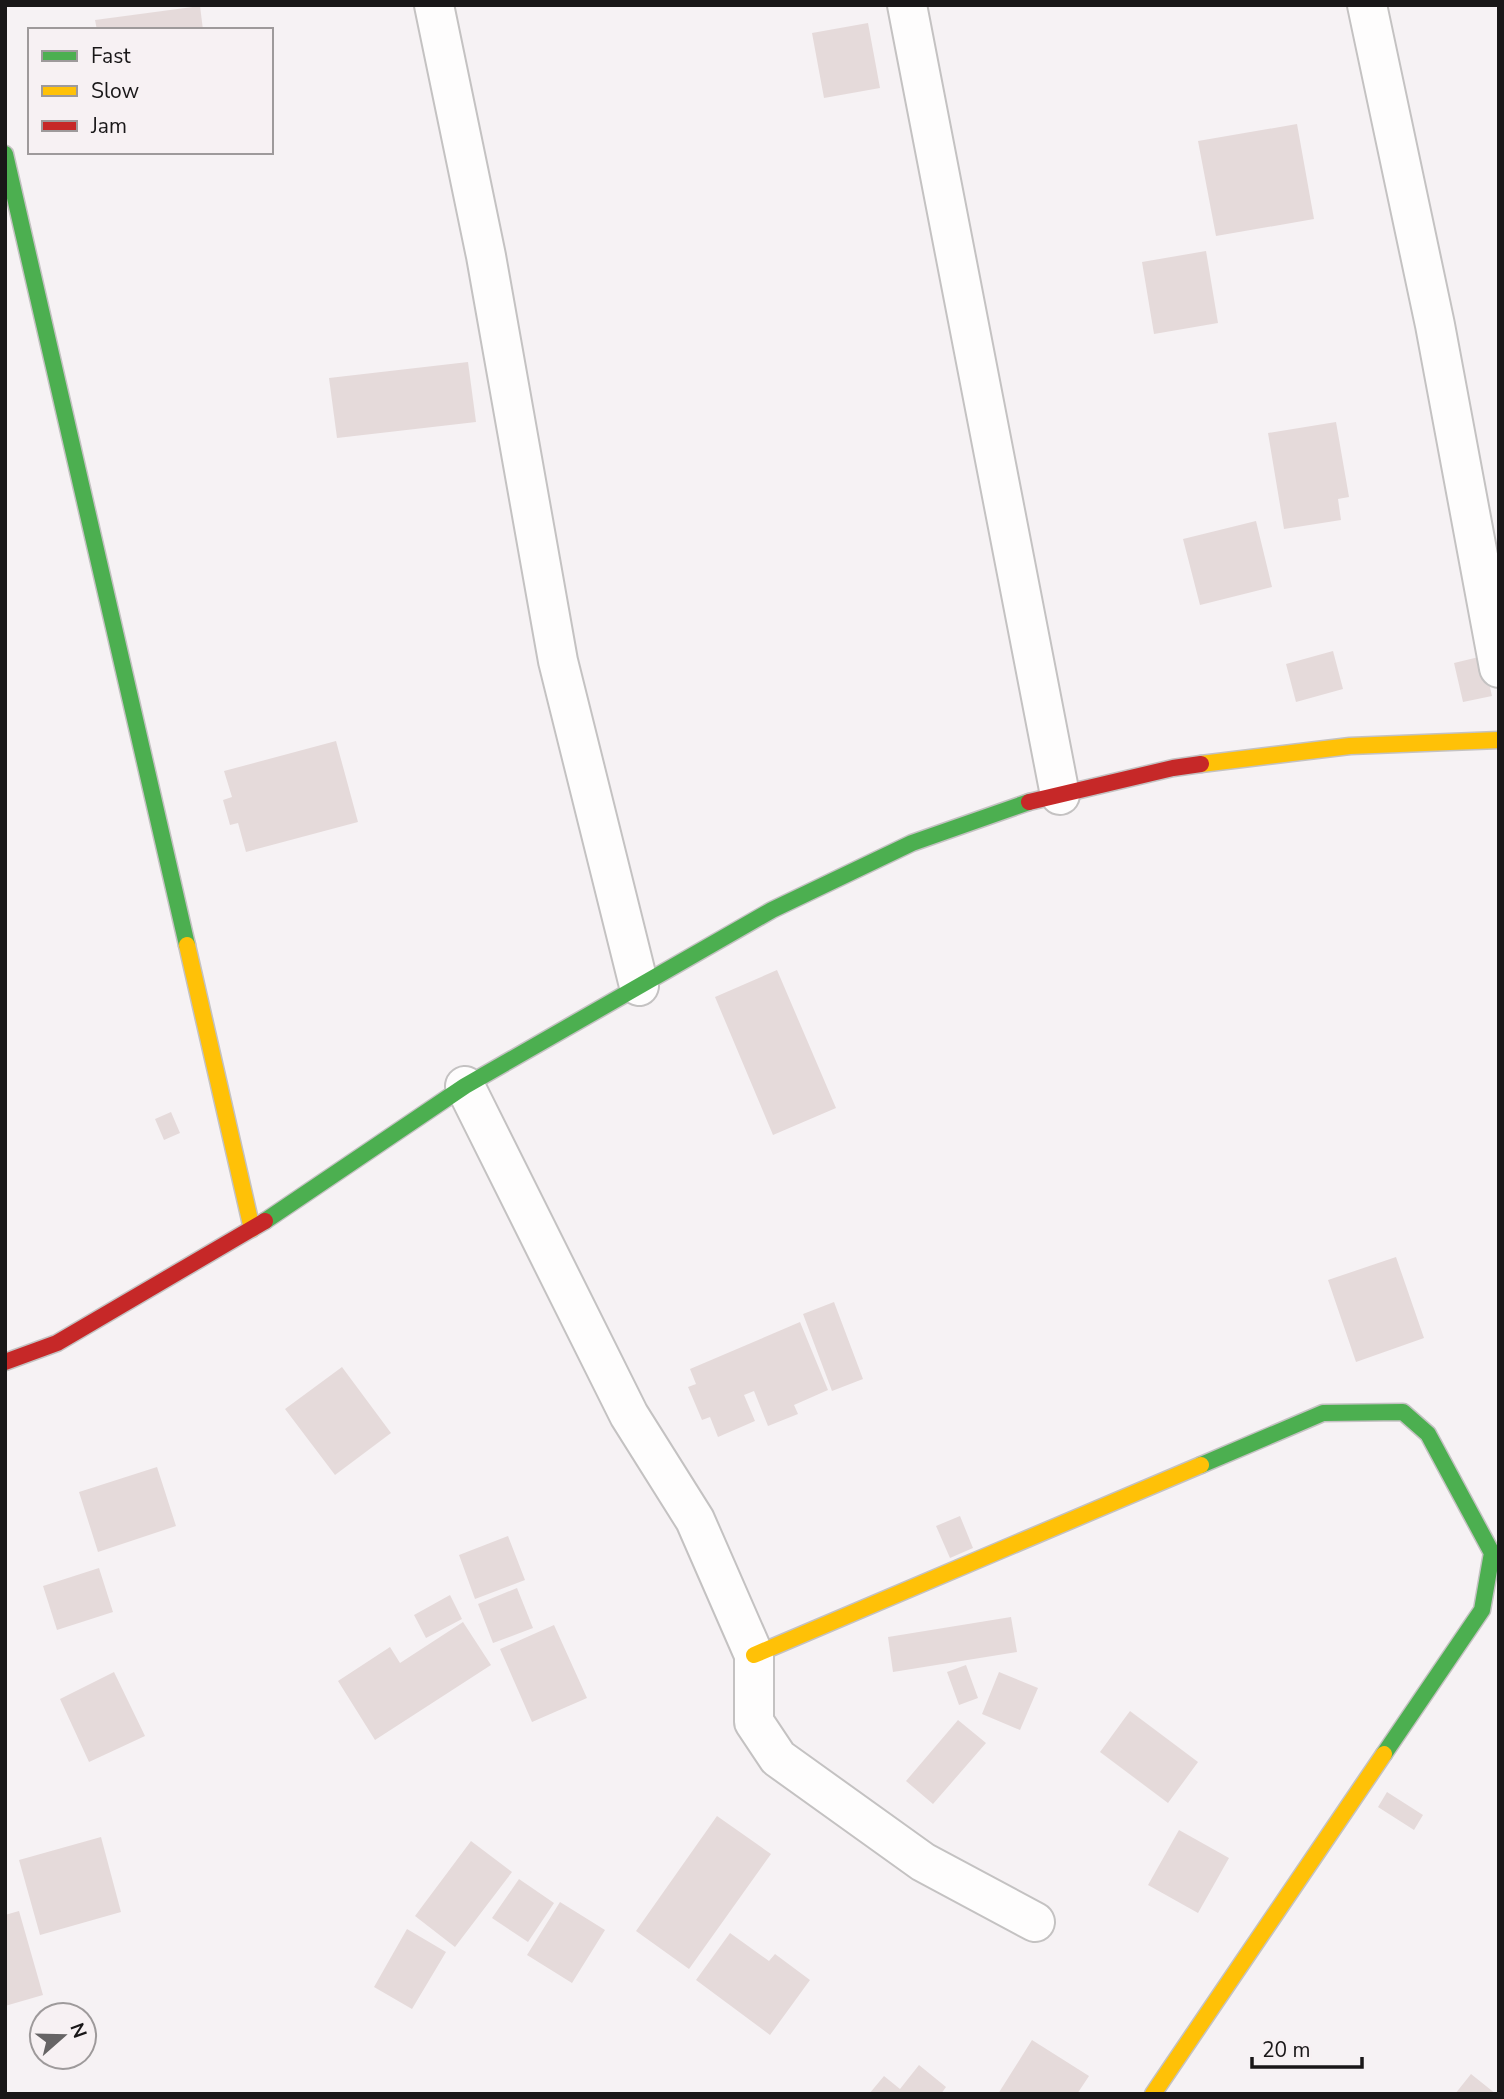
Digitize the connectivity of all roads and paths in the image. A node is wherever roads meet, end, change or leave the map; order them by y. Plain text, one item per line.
1 (434, 5) edge
2 (907, 5) edge
3 (1367, 5) edge
4 (5, 154) edge
5 (1499, 668) edge
6 (1499, 740) edge
7 (1060, 795) junction
8 (639, 986) junction
9 (465, 1086) junction
10 (253, 1229) junction
11 (5, 1362) edge
12 (754, 1655) junction
13 (1035, 1922) dead end
14 (1153, 2094) edge

1 - 8 street
2 - 7 street
3 - 5 street
4 - 10 street
6 - 7 street
7 - 8 street
8 - 9 street
9 - 10 street
9 - 12 street
10 - 11 street
12 - 13 street
12 - 14 street

